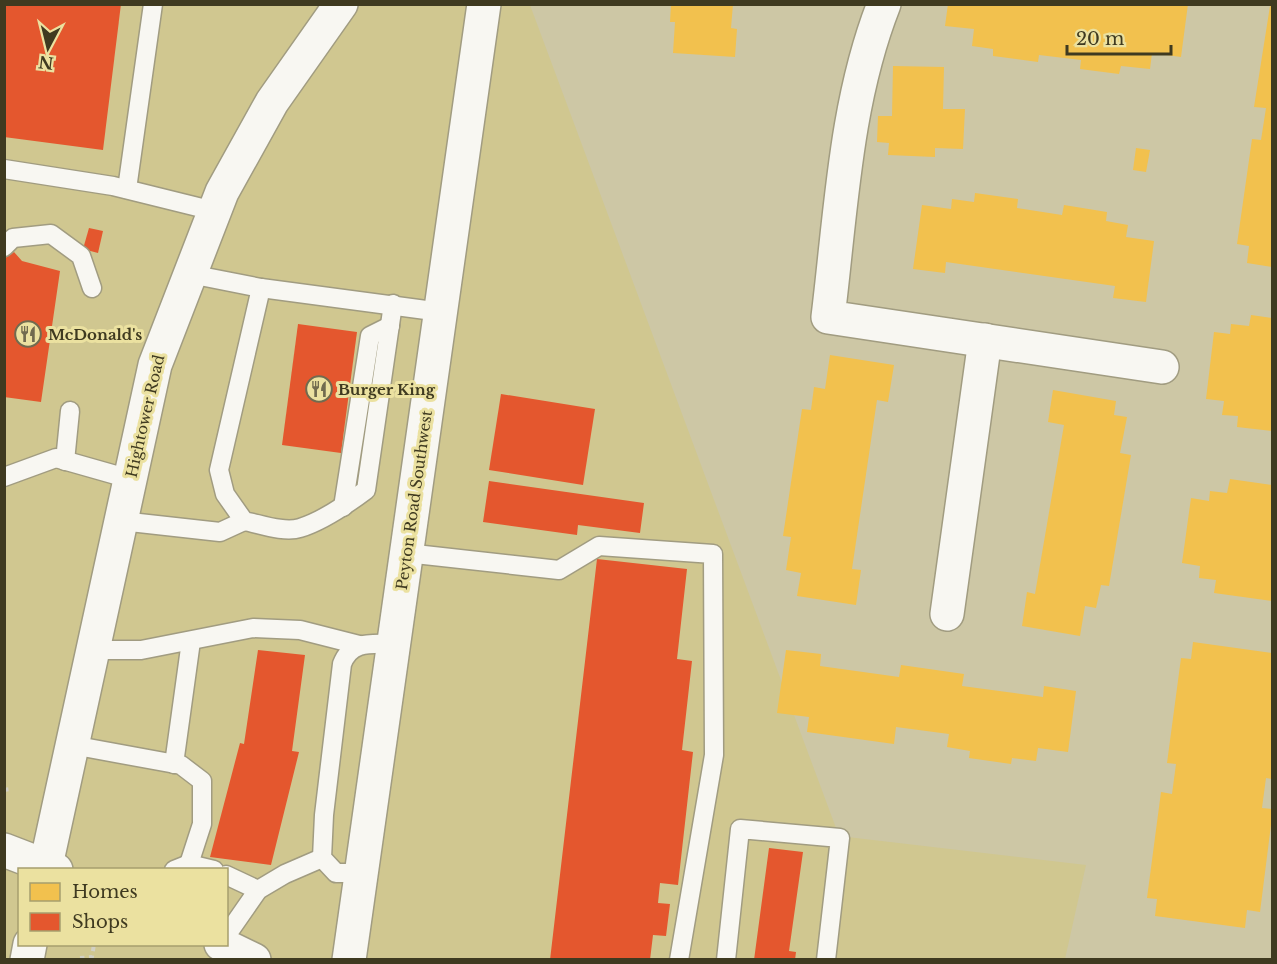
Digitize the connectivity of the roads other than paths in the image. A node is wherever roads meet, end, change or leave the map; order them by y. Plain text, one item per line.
1 (153, 4) edge
2 (341, 4) edge
3 (484, 4) edge
4 (884, 4) edge
5 (4, 169) edge
6 (127, 189) junction
7 (214, 212) junction
8 (4, 247) edge
9 (190, 274) junction
10 (92, 288) dead end
11 (261, 288) junction
12 (393, 304) junction
13 (441, 312) junction
14 (985, 340) junction
15 (1162, 367) dead end
16 (70, 411) dead end
17 (65, 461) junction
18 (4, 477) edge
19 (130, 479) junction
20 (244, 520) junction
21 (121, 521) junction
22 (406, 553) junction
23 (947, 614) dead end
24 (192, 641) junction
25 (394, 644) junction
26 (359, 645) junction
27 (93, 650) junction
28 (72, 745) junction
29 (174, 764) junction
30 (4, 850) edge
31 (322, 858) junction
32 (181, 867) edge
33 (49, 868) edge
34 (361, 873) junction
35 (228, 876) edge
36 (258, 890) junction
37 (228, 933) edge
38 (223, 946) edge
39 (254, 960) edge
40 (349, 960) edge
41 (679, 960) edge
42 (726, 960) edge
43 (826, 960) edge

1 - 6 lane
2 - 7 street, Hightower Road
3 - 13 street, Peyton Road Southwest
4 - 14 street
5 - 6 lane
6 - 7 lane
7 - 9 street, Hightower Road
8 - 10 lane
9 - 11 lane
9 - 19 street, Hightower Road
11 - 12 lane
11 - 20 lane
12 - 13 lane
12 - 20 lane
13 - 22 street, Peyton Road Southwest
14 - 15 street
14 - 23 street
16 - 17 lane
17 - 18 lane
17 - 19 lane
19 - 21 street, Hightower Road
20 - 21 lane
21 - 27 street, Hightower Road
22 - 25 street, Peyton Road Southwest
22 - 41 lane
24 - 26 lane
24 - 27 lane
24 - 29 lane
25 - 26 lane
25 - 34 street, Peyton Road Southwest
26 - 31 lane
27 - 28 street, Hightower Road
28 - 29 lane
28 - 33 street, Hightower Road
29 - 32 lane
30 - 33 street
31 - 34 lane
31 - 36 lane
34 - 40 street, Peyton Road Southwest
35 - 36 lane
36 - 37 lane
38 - 39 street
42 - 43 lane

